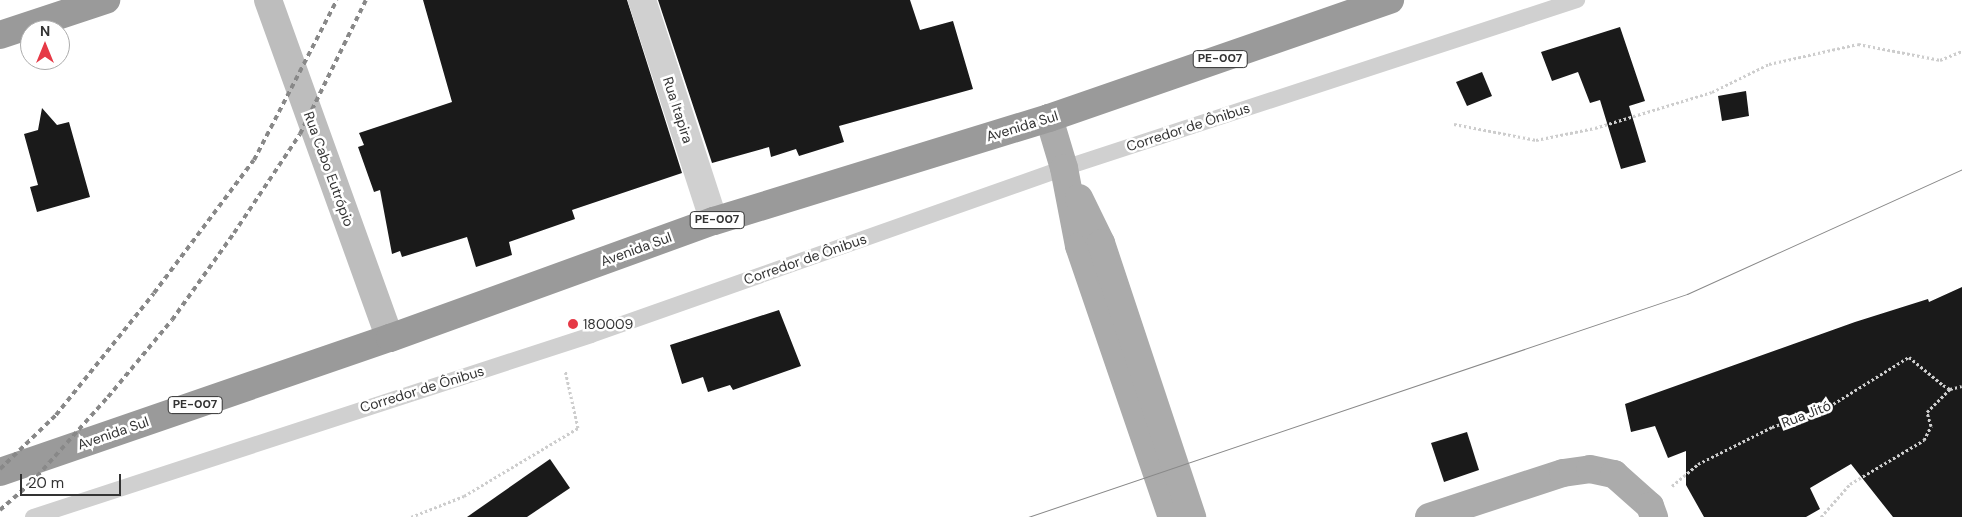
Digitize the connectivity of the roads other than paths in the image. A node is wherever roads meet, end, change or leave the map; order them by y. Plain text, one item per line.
1 (106, 0) edge
2 (268, 0) edge
3 (642, 0) edge
4 (1390, 0) edge
5 (1577, 0) edge
6 (0, 35) edge
7 (1049, 118) junction
8 (1064, 168) junction
9 (714, 220) junction
10 (390, 338) junction
11 (0, 472) edge
12 (1652, 512) edge
13 (33, 517) edge
14 (1172, 517) edge
15 (1192, 517) edge
16 (1429, 517) edge

1 - 6 highway
2 - 10 street, Rua Cabo Eutrópio
3 - 9 street, Rua Itapira
4 - 7 highway, Avenida Sul / PE-007
5 - 8 lane, Corredor de Ônibus
7 - 8 main road
7 - 9 highway, Avenida Sul / PE-007
8 - 13 lane, Corredor de Ônibus
8 - 14 main road
8 - 15 main road
9 - 10 highway, Avenida Sul / PE-007
10 - 11 highway, Avenida Sul / PE-007
12 - 16 main road

